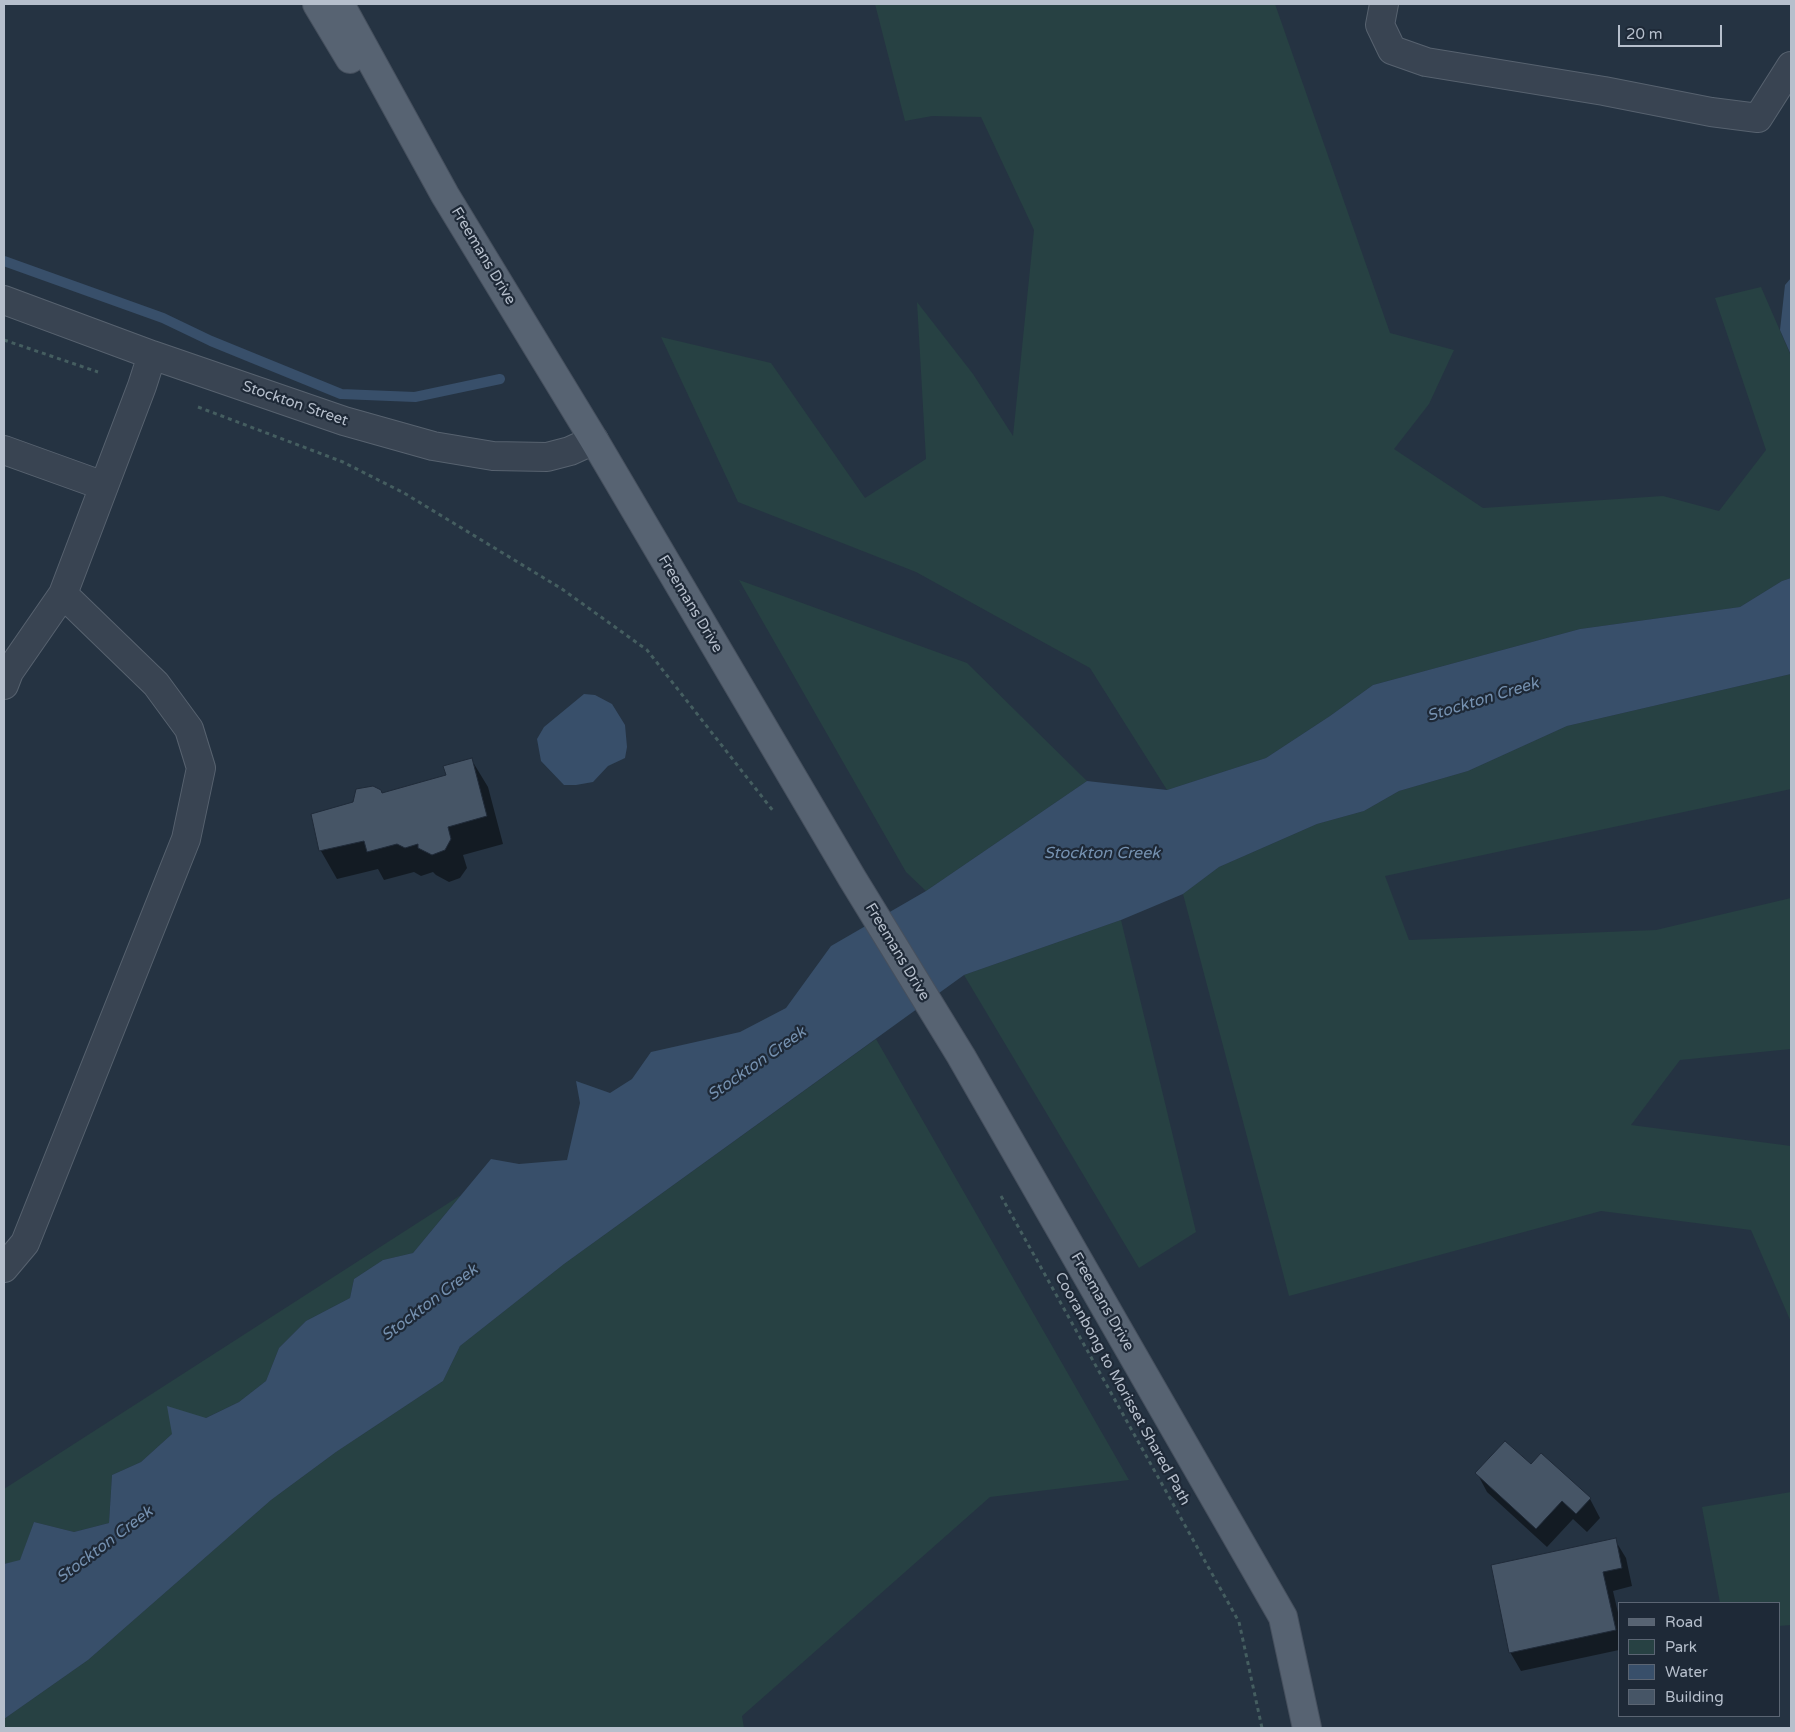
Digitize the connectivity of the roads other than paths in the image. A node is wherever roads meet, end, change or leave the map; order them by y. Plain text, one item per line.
1 (317, 4) edge
2 (340, 4) edge
3 (1384, 4) edge
4 (1791, 66) edge
5 (445, 195) junction
6 (4, 300) edge
7 (152, 355) junction
8 (594, 440) junction
9 (4, 450) edge
10 (104, 486) junction
11 (62, 594) junction
12 (5, 677) edge
13 (4, 1268) edge
14 (1307, 1728) edge

1 - 5 main road, Freemans Drive
2 - 5 main road, Freemans Drive
3 - 4 street
5 - 8 main road, Freemans Drive
6 - 7 street, Stockton Street
7 - 8 street, Stockton Street
7 - 10 street
8 - 14 main road, Freemans Drive
9 - 10 street
10 - 11 street
11 - 12 street
11 - 13 street

